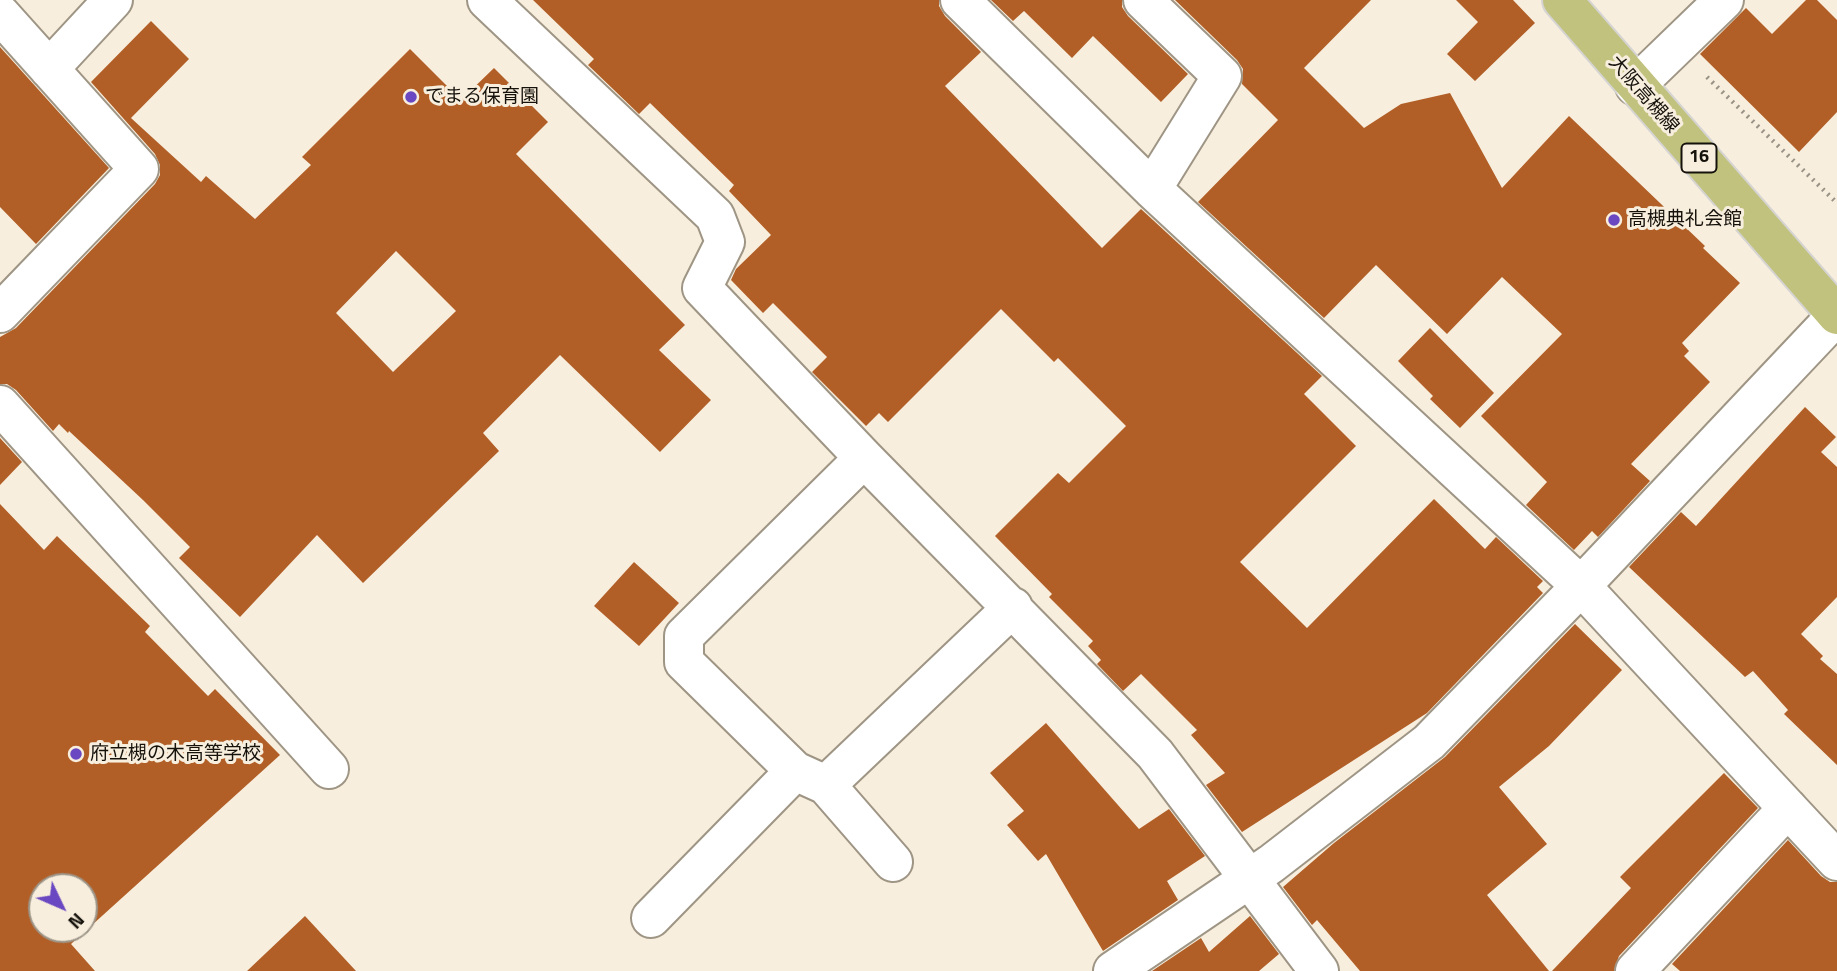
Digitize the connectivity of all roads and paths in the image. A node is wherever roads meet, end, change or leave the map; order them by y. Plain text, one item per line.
1 (113, 0) edge
2 (486, 0) edge
3 (960, 0) edge
4 (1143, 0) edge
5 (1562, 0) edge
6 (1724, 0) edge
7 (0, 13) edge
8 (1676, 47) junction
9 (49, 69) junction
10 (1635, 86) junction
11 (1152, 189) junction
12 (1837, 203) edge
13 (5, 296) edge
14 (1837, 315) edge
15 (0, 405) edge
16 (864, 458) junction
17 (1581, 586) junction
18 (1013, 607) junction
19 (329, 769) dead end
20 (811, 778) junction
21 (1788, 808) junction
22 (1837, 861) edge
23 (893, 862) dead end
24 (1248, 879) junction
25 (651, 918) dead end
26 (1114, 971) edge
27 (1319, 971) edge
28 (1635, 971) edge

1 - 9 street
2 - 16 street
3 - 11 street
4 - 11 street
5 - 10 main road, 大阪高槻線 / 16
6 - 8 street
7 - 9 street
8 - 10 street
8 - 12 path
9 - 13 street
10 - 14 main road, 大阪高槻線 / 16
11 - 17 street
14 - 17 street
15 - 19 street
16 - 18 street
16 - 20 street
17 - 21 street
17 - 24 street
18 - 20 street
18 - 24 street
20 - 23 street
20 - 25 street
21 - 22 street
21 - 28 street
24 - 26 street
24 - 27 street

